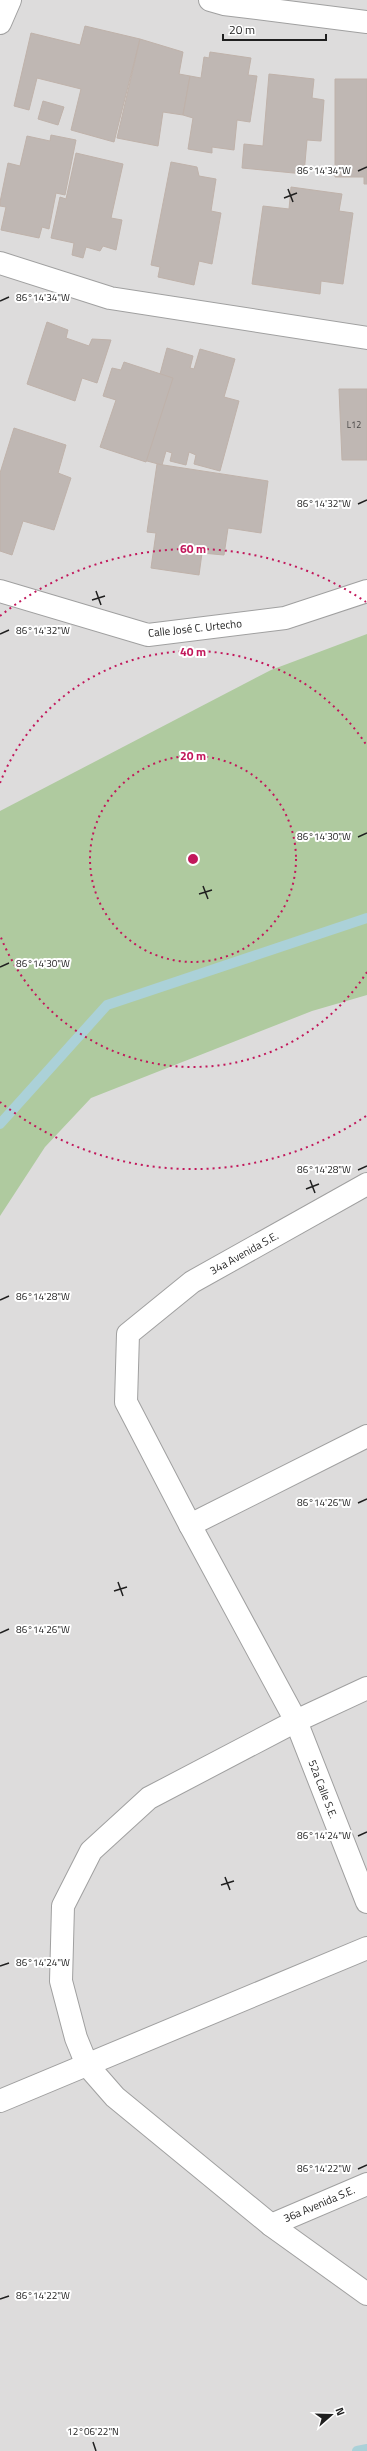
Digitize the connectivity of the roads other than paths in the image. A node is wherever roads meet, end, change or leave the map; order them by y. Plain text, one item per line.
1 (10, 0) edge
2 (210, 0) edge
3 (367, 22) edge
4 (0, 23) edge
5 (0, 263) edge
6 (367, 338) edge
7 (0, 591) edge
8 (367, 591) edge
9 (367, 1184) edge
10 (128, 1334) joint
11 (367, 1436) edge
12 (190, 1525) junction
13 (367, 1688) edge
14 (296, 1721) junction
15 (367, 1902) edge
16 (367, 1948) edge
17 (88, 2065) junction
18 (0, 2101) edge
19 (367, 2184) edge
20 (271, 2225) junction
21 (367, 2294) edge

1 - 4 street
2 - 3 street
5 - 6 street
7 - 8 street, Calle José C. Urtecho
9 - 10 street, 34a Avenida S.E.
10 - 12 street, 52a Calle S.E.
11 - 12 street
12 - 14 street, 52a Calle S.E.
13 - 14 street
14 - 15 street, 52a Calle S.E.
14 - 17 street
16 - 17 street
17 - 18 street
17 - 20 street
19 - 20 street, 36a Avenida S.E.
20 - 21 street

